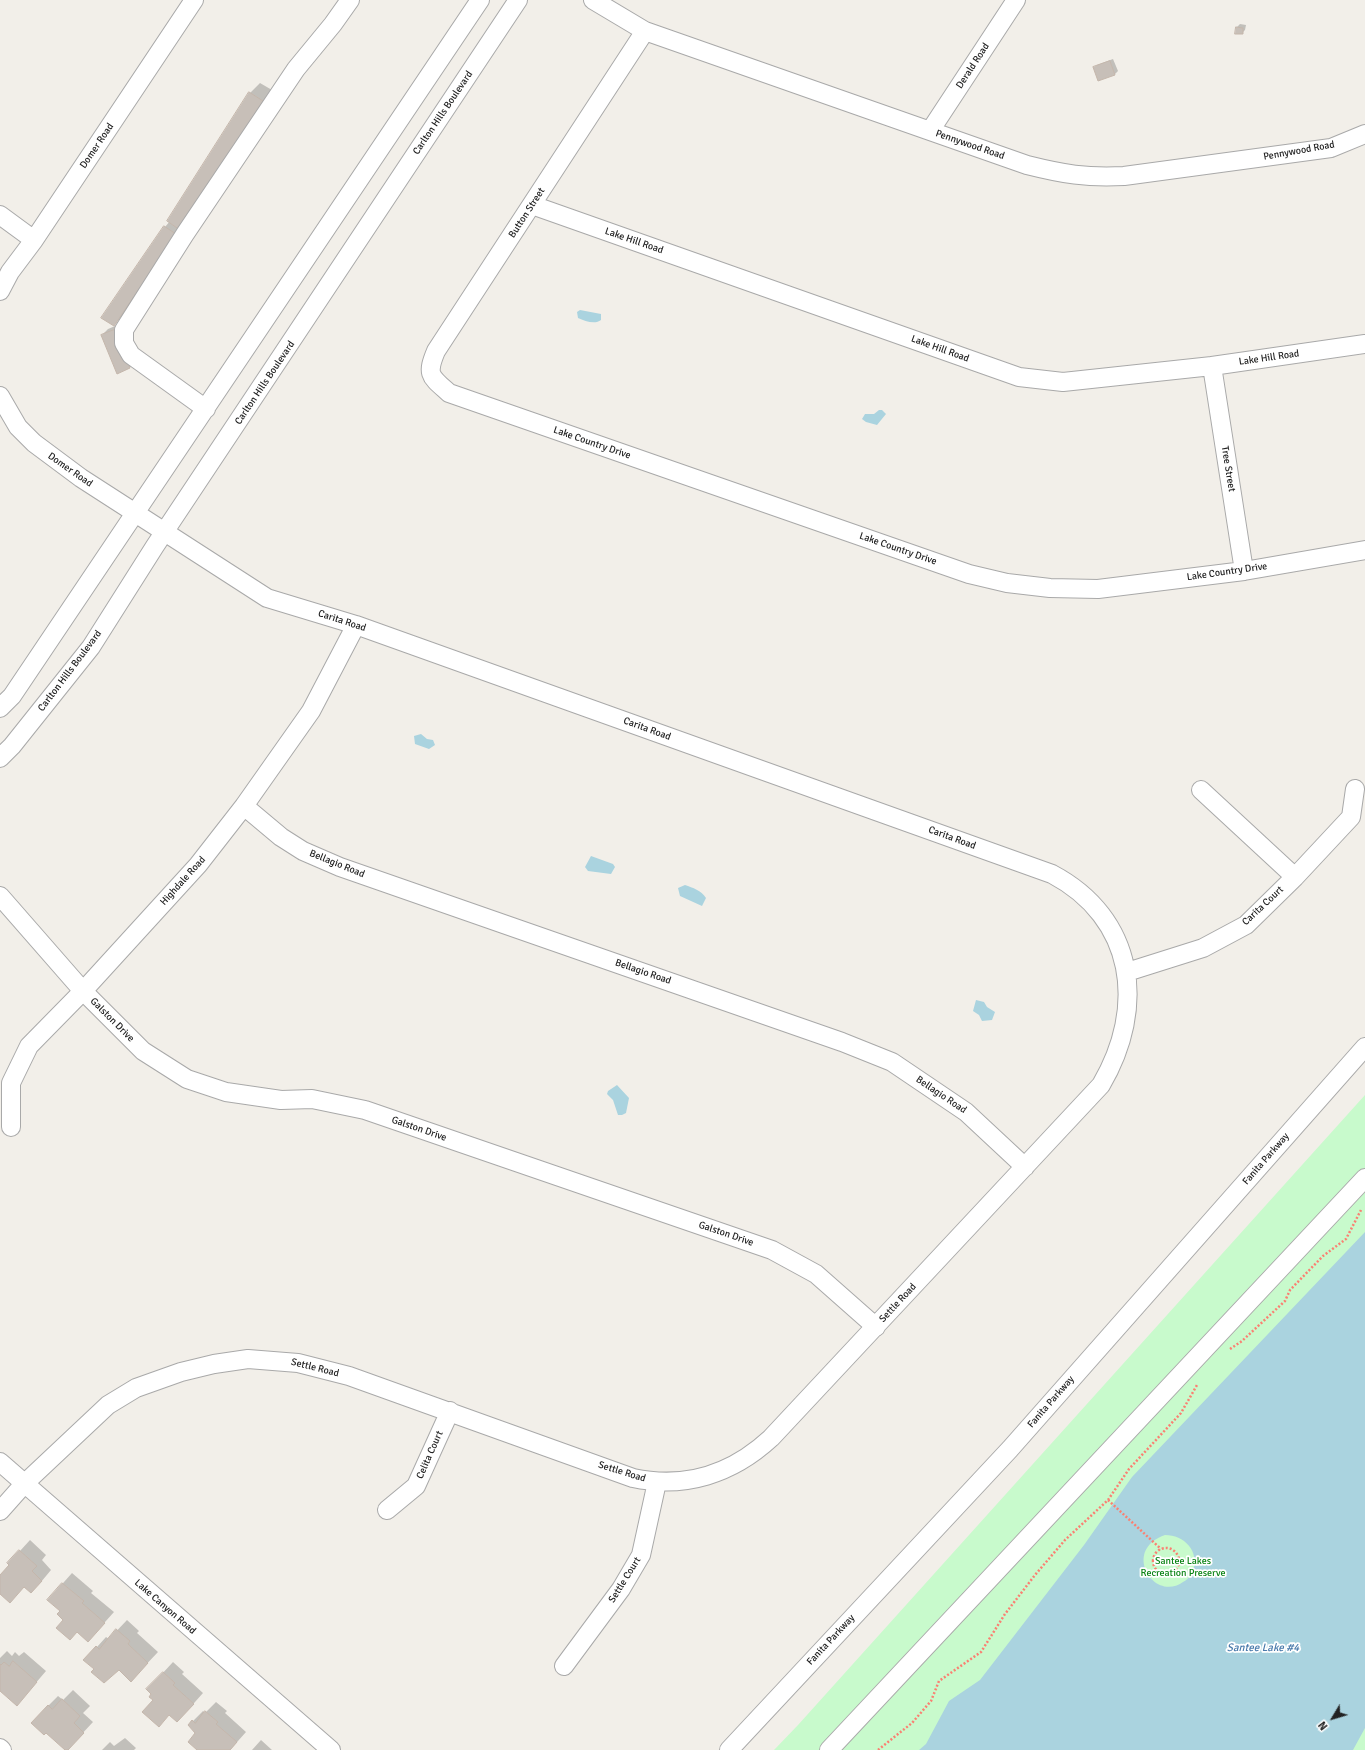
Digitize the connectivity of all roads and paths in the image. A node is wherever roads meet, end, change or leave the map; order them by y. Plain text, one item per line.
1 (194, 0) edge
2 (350, 0) edge
3 (480, 0) edge
4 (518, 0) edge
5 (593, 0) edge
6 (1016, 0) edge
7 (645, 31) junction
8 (930, 131) junction
9 (1365, 134) edge
10 (532, 205) junction
11 (0, 215) edge
12 (34, 240) junction
13 (0, 291) edge
14 (1365, 344) edge
15 (1212, 366) junction
16 (449, 393) joint
17 (0, 396) edge
18 (206, 409) junction
19 (136, 513) junction
20 (166, 532) junction
21 (1365, 550) edge
22 (1244, 571) junction
23 (356, 625) junction
24 (0, 708) edge
25 (0, 758) edge
26 (1355, 789) dead end
27 (1201, 790) dead end
28 (244, 806) junction
29 (1295, 877) junction
30 (0, 896) edge
31 (1127, 972) junction
32 (83, 991) junction
33 (1365, 1047) edge
34 (11, 1128) dead end
35 (1024, 1167) junction
36 (1365, 1178) edge
37 (1365, 1206) edge
38 (876, 1327) junction
39 (1230, 1350) dead end
40 (1199, 1382) dead end
41 (450, 1412) junction
42 (0, 1462) edge
43 (657, 1482) junction
44 (24, 1484) junction
45 (1108, 1500) junction
46 (387, 1510) dead end
47 (0, 1511) edge
48 (1161, 1549) junction
49 (564, 1666) dead end
50 (331, 1750) edge
51 (729, 1750) edge
52 (829, 1750) edge
53 (878, 1750) edge

1 - 12 street, Domer Road
2 - 18 street
3 - 18 street
4 - 20 street, Carlton Hills Boulevard
5 - 7 street, Pennywood Road
6 - 8 street, Derald Road
7 - 8 street, Pennywood Road
7 - 10 street, Button Street
8 - 9 street, Pennywood Road
10 - 15 street, Lake Hill Road
10 - 16 street, Button Street
11 - 12 street
12 - 13 street, Domer Road
14 - 15 street, Lake Hill Road
15 - 22 street, Tree Street
16 - 22 street, Lake Country Drive
17 - 19 street, Domer Road
18 - 19 street
19 - 20 street, Carita Road
19 - 24 street
20 - 23 street, Carita Road
20 - 25 street, Carlton Hills Boulevard
21 - 22 street, Lake Country Drive
23 - 28 street, Highdale Road
23 - 31 street, Carita Road
26 - 29 street, Carita Court
27 - 29 street
28 - 32 street, Highdale Road
28 - 35 street, Bellagio Road
29 - 31 street, Carita Court
30 - 32 street, Galston Drive
31 - 35 street, Settle Road
32 - 34 street, Highdale Road
32 - 38 street, Galston Drive
33 - 51 street, Fanita Parkway
35 - 38 street, Settle Road
36 - 52 street
37 - 39 path
38 - 43 street, Settle Road
40 - 45 path
41 - 43 street, Settle Road
41 - 44 street, Settle Road
41 - 46 street, Celita Court
42 - 44 street, Lake Canyon Road
43 - 49 street, Settle Court
44 - 47 street, Settle Road
44 - 50 street, Lake Canyon Road
45 - 48 path
45 - 53 path
48 - 48 path

